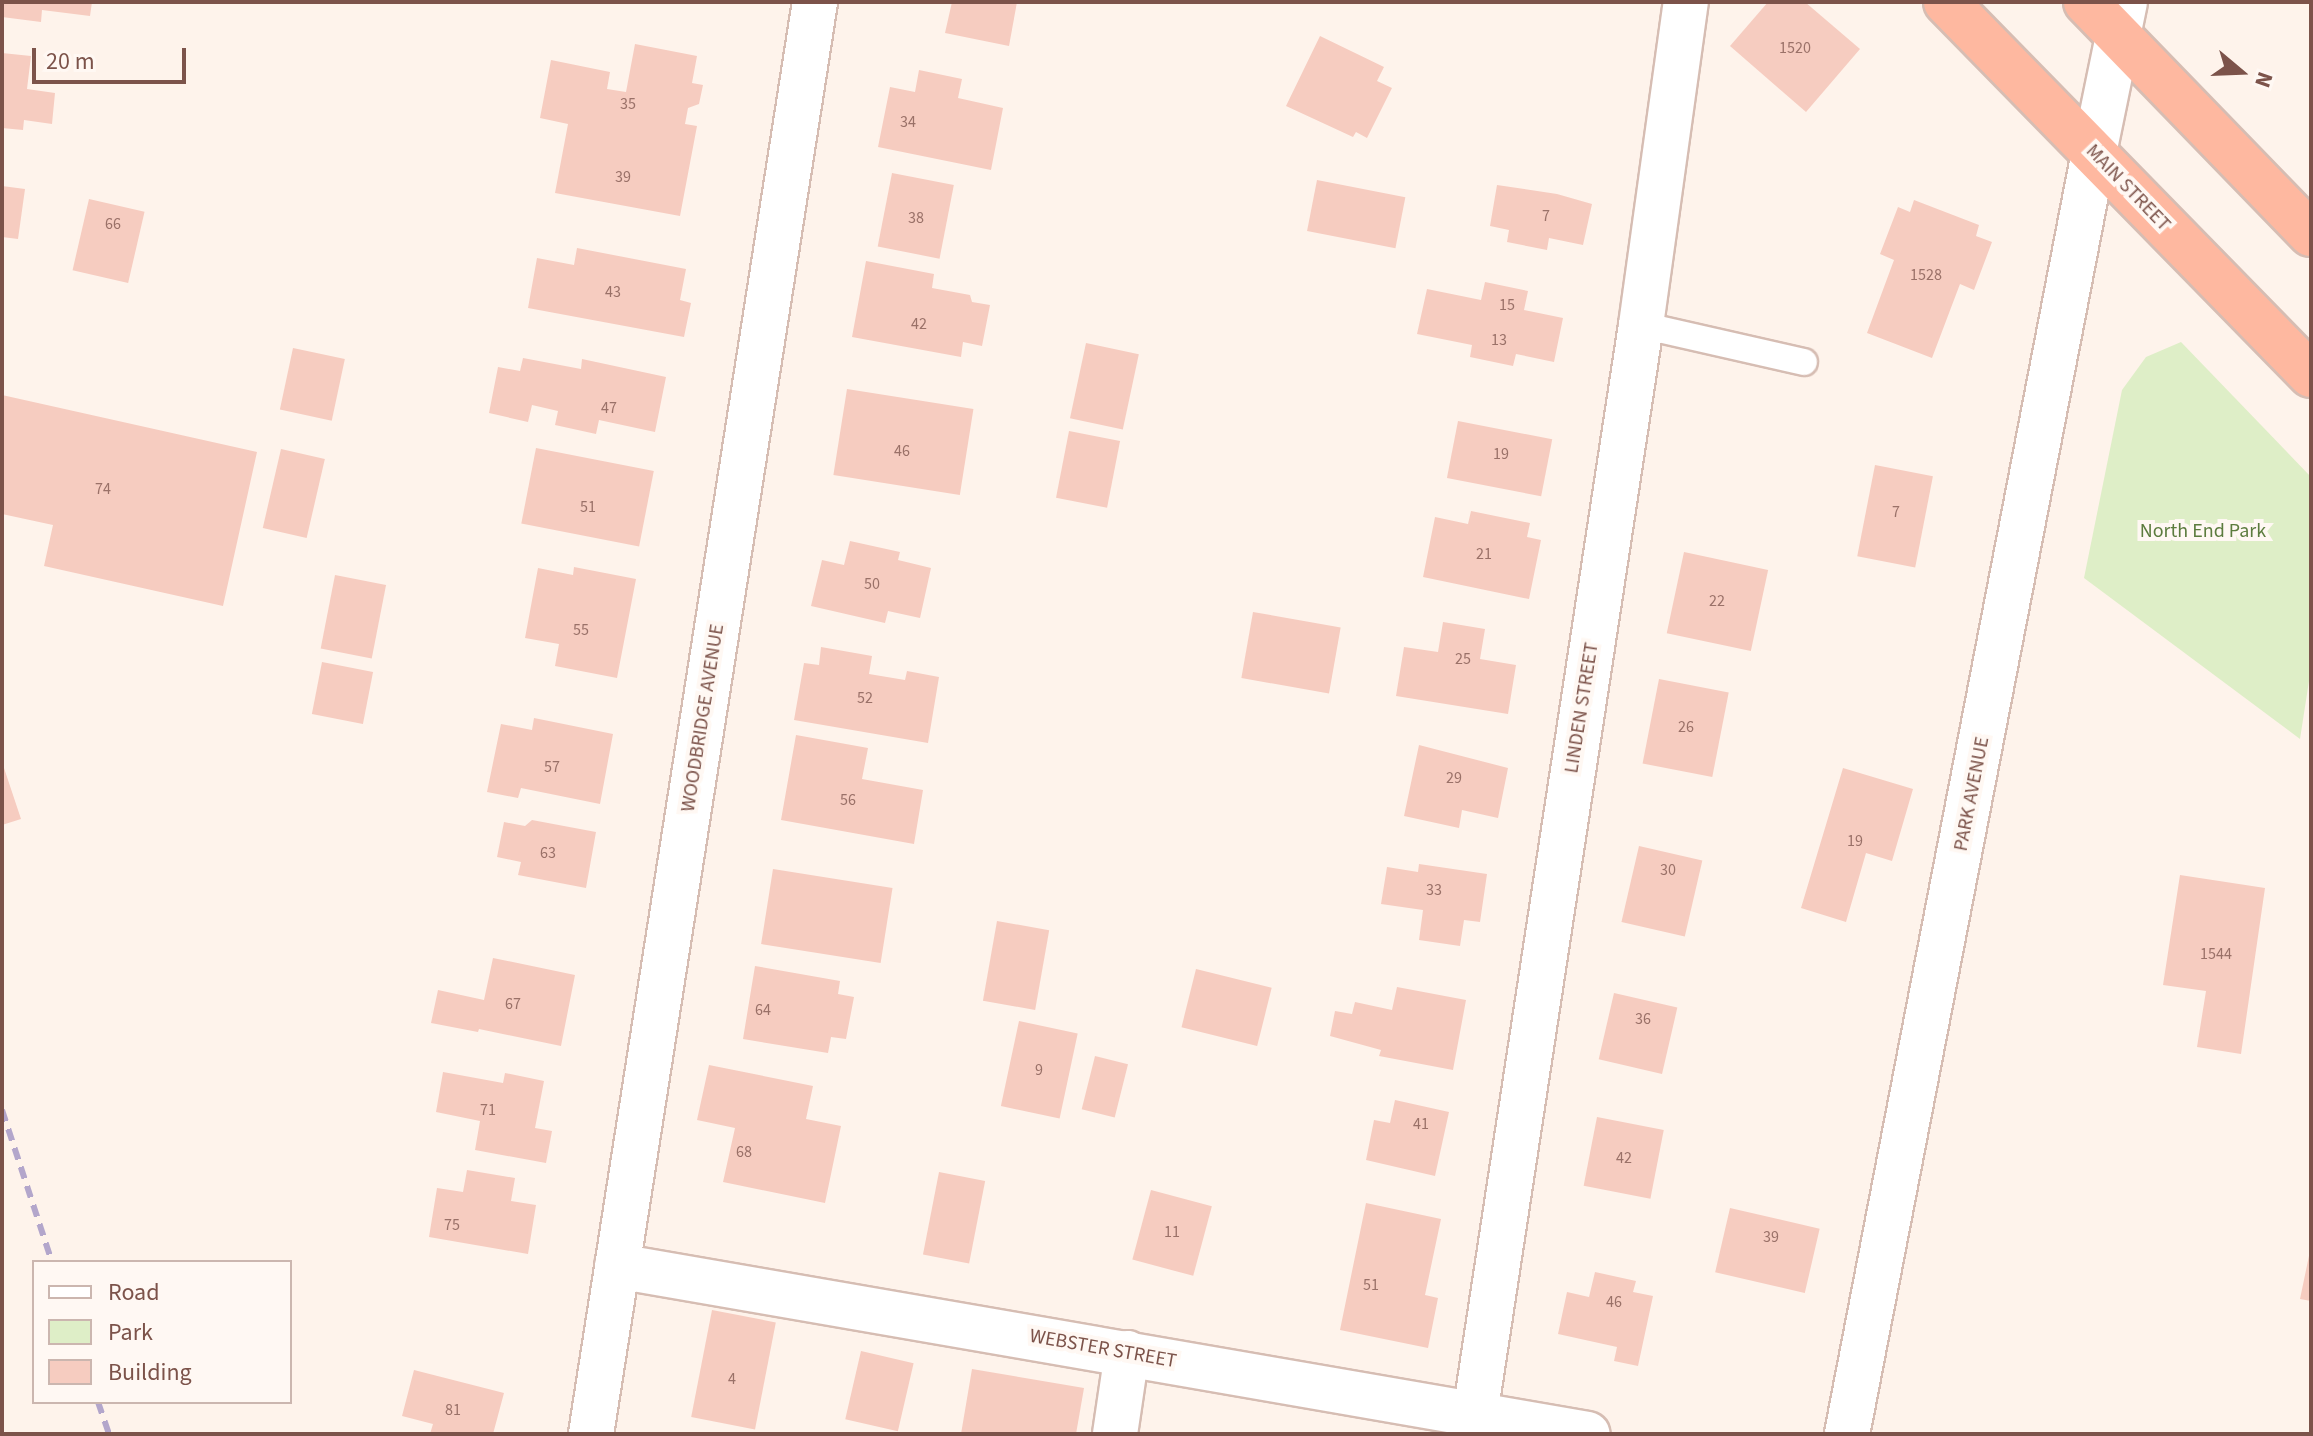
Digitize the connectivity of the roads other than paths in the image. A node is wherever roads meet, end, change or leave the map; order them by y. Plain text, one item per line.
1 (815, 2) edge
2 (1686, 2) edge
3 (1946, 2) edge
4 (2086, 2) edge
5 (2122, 19) edge
6 (2094, 153) junction
7 (2311, 234) edge
8 (1641, 325) junction
9 (1804, 362) dead end
10 (2311, 375) edge
11 (617, 1266) junction
12 (1127, 1353) junction
13 (1475, 1414) junction
14 (591, 1434) edge
15 (1115, 1434) edge
16 (1588, 1434) edge
17 (1847, 1434) edge

1 - 11 street, WOODBRIDGE AVENUE
2 - 8 street, LINDEN STREET
3 - 6 highway, MAIN STREET
4 - 5 highway
5 - 6 street, PARK AVENUE
5 - 7 highway
6 - 10 highway, MAIN STREET
6 - 17 street, PARK AVENUE
8 - 9 lane
8 - 13 street, LINDEN STREET
11 - 12 street, WEBSTER STREET
11 - 14 street, WOODBRIDGE AVENUE
12 - 13 street, WEBSTER STREET
12 - 15 street
13 - 16 street, WEBSTER STREET

